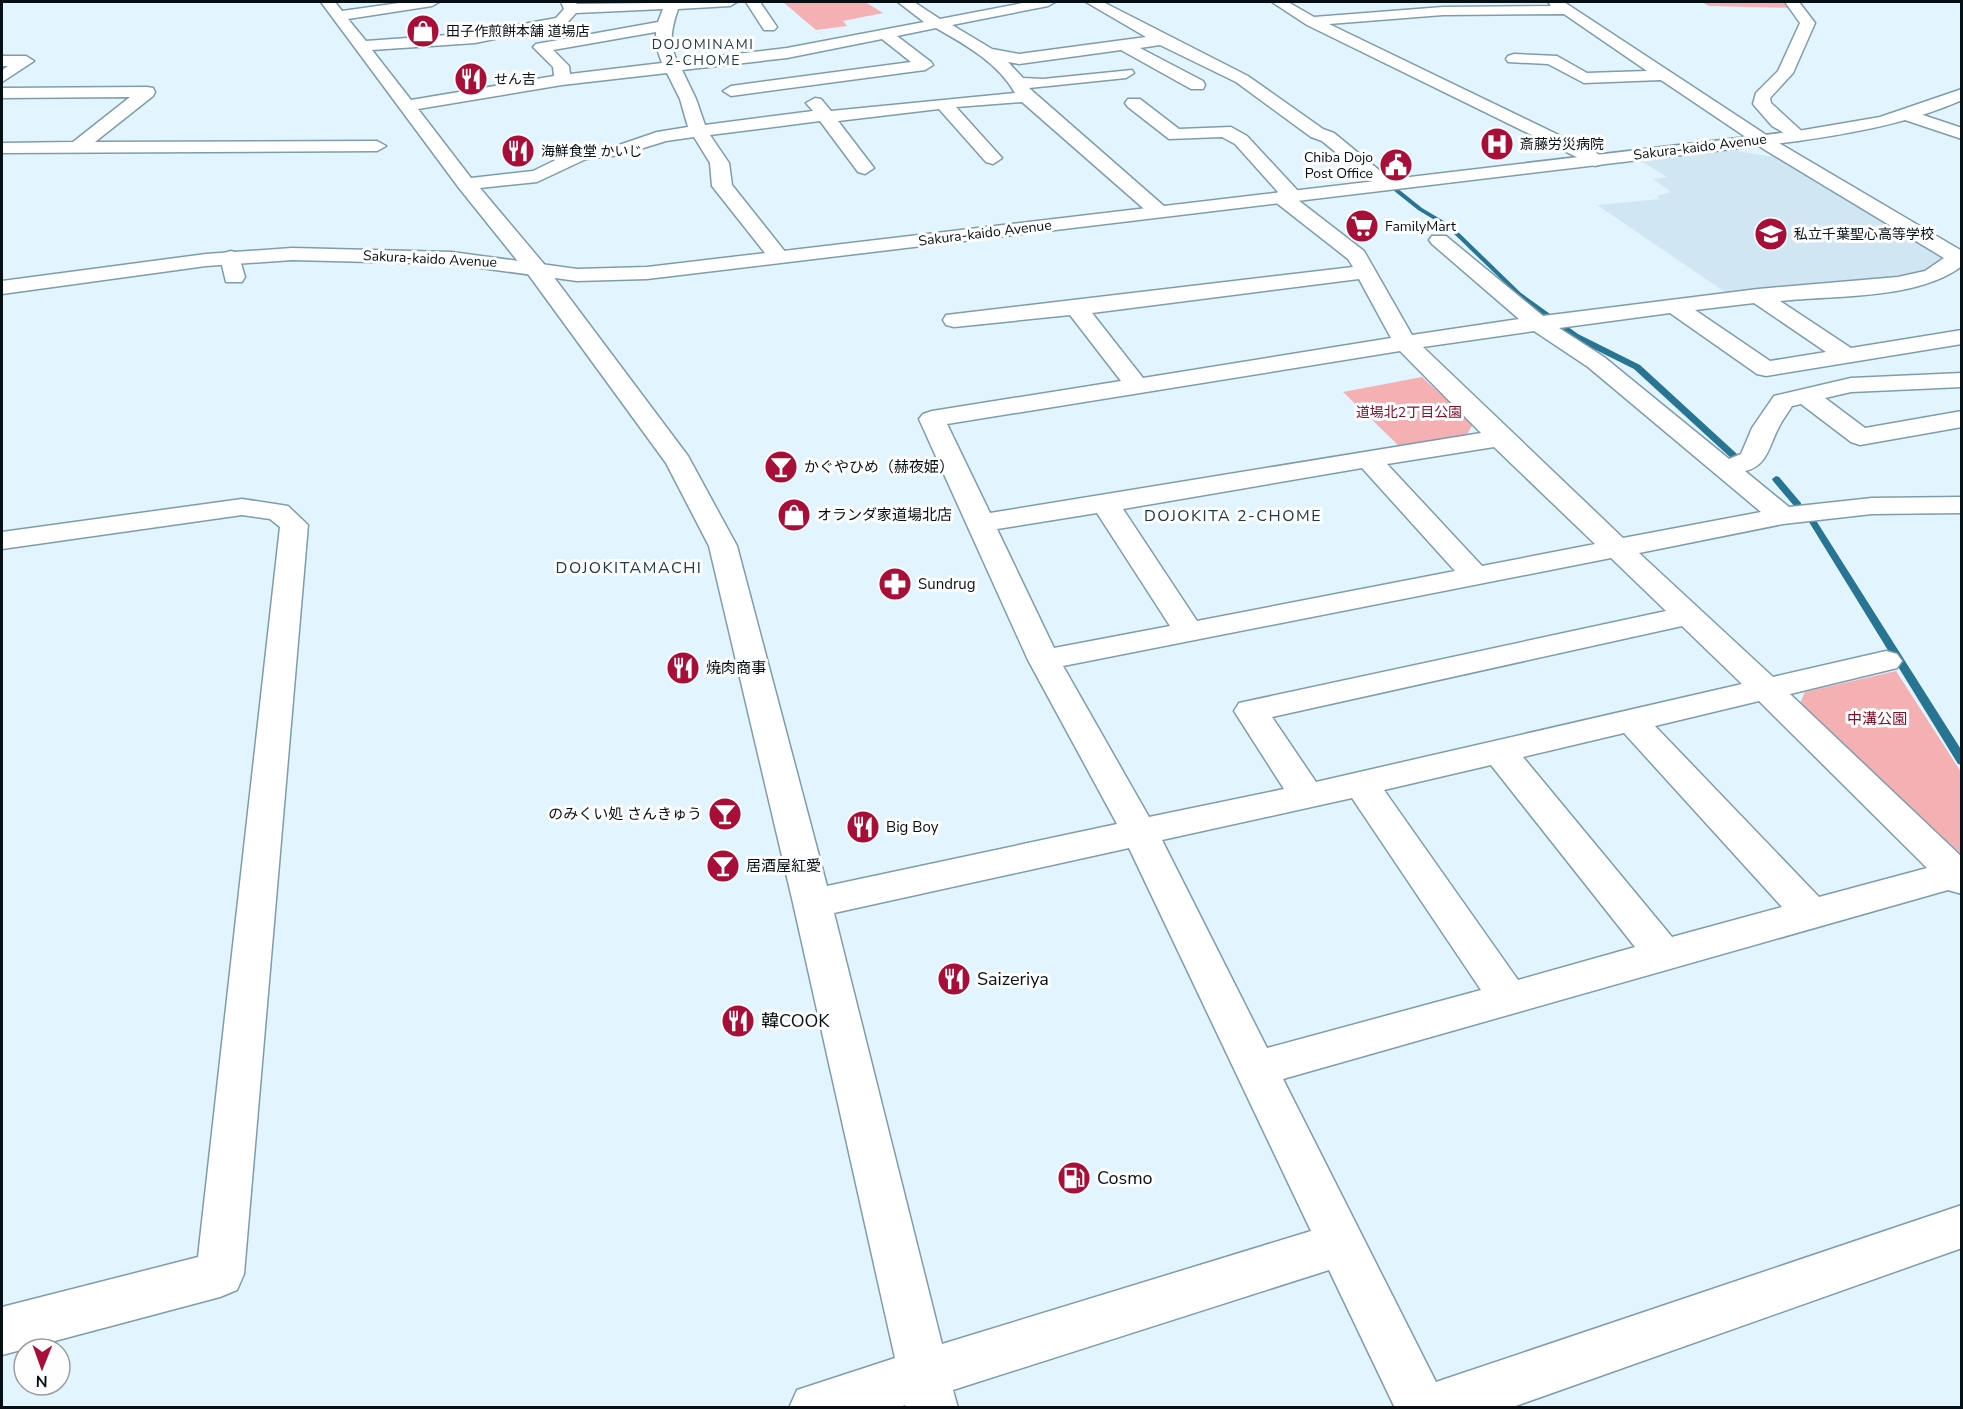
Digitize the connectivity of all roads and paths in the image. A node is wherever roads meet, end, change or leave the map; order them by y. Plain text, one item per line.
1 (432, 2) edge
2 (730, 2) edge
3 (753, 2) edge
4 (904, 2) edge
5 (1048, 2) edge
6 (1093, 2) edge
7 (1279, 2) edge
8 (1792, 2) edge
9 (672, 4) junction
10 (570, 5) edge
11 (1471, 6) edge
12 (1561, 6) edge
13 (333, 9) edge
14 (1312, 21) junction
15 (933, 23) junction
16 (663, 27) junction
17 (769, 27) dead end
18 (884, 33) junction
19 (1162, 40) junction
20 (1123, 45) junction
21 (363, 46) junction
22 (805, 49) junction
23 (989, 53) junction
24 (1514, 59) dead end
25 (2, 61) edge
26 (671, 68) junction
27 (1226, 72) junction
28 (1126, 74) dead end
29 (1666, 75) junction
30 (2, 77) edge
31 (562, 80) junction
32 (811, 80) junction
33 (1022, 90) junction
34 (731, 91) dead end
35 (2, 93) edge
36 (1962, 94) edge
37 (943, 103) junction
38 (1134, 104) dead end
39 (407, 106) junction
40 (826, 116) junction
41 (1911, 116) junction
42 (699, 131) junction
43 (1962, 134) edge
44 (1798, 136) junction
45 (1763, 140) junction
46 (377, 146) dead end
47 (78, 147) junction
48 (2, 148) edge
49 (993, 158) dead end
50 (1595, 160) junction
51 (865, 168) dead end
52 (466, 184) junction
53 (1386, 184) junction
54 (1286, 196) junction
55 (1158, 211) junction
56 (1439, 240) dead end
57 (779, 258) junction
58 (1959, 259) edge
59 (536, 269) junction
60 (1365, 272) junction
61 (2, 288) edge
62 (1758, 296) junction
63 (1674, 306) junction
64 (1076, 308) junction
65 (954, 320) dead end
66 (1553, 322) junction
67 (1962, 337) edge
68 (1406, 343) junction
69 (1847, 356) junction
70 (1961, 380) edge
71 (1138, 387) junction
72 (1806, 396) junction
73 (1962, 419) edge
74 (1500, 438) junction
75 (1367, 458) junction
76 (1726, 467) junction
77 (1106, 505) junction
78 (1962, 505) edge
79 (1783, 516) junction
80 (981, 524) junction
81 (2, 540) edge
82 (1615, 548) junction
83 (1475, 575) junction
84 (1687, 616) junction
85 (1189, 632) junction
86 (1044, 660) junction
87 (1886, 661) dead end
88 (1765, 688) junction
89 (1632, 721) junction
90 (1499, 751) junction
91 (1361, 784) junction
92 (1307, 796) junction
93 (1140, 833) junction
94 (1958, 877) edge
95 (812, 903) junction
96 (1812, 915) junction
97 (1664, 955) junction
98 (1510, 1000) junction
99 (1254, 1069) junction
100 (1962, 1226) edge
101 (1341, 1244) junction
102 (2, 1331) edge
103 (928, 1390) edge
104 (814, 1407) edge
105 (1422, 1407) edge
106 (1436, 1407) edge

1 - 13 main road
2 - 9 main road
3 - 17 main road
4 - 15 main road
5 - 15 main road
6 - 19 main road
7 - 14 main road
8 - 44 main road
9 - 10 main road
9 - 16 main road
10 - 21 main road
11 - 12 main road
11 - 14 main road
12 - 29 main road
13 - 21 main road
14 - 50 main road
15 - 18 main road
15 - 23 main road
16 - 26 main road
16 - 31 main road
18 - 22 main road
18 - 32 main road
19 - 20 main road
19 - 27 main road
20 - 23 main road
20 - 27 main road
21 - 39 main road
22 - 26 main road
22 - 32 main road
23 - 33 main road
24 - 29 main road
25 - 30 main road
26 - 31 main road
26 - 42 main road
27 - 53 main road
28 - 33 main road
29 - 45 main road
31 - 39 main road
32 - 34 main road
32 - 40 main road
33 - 37 main road
33 - 55 main road
35 - 47 main road
36 - 41 main road, Sakura-kaido Avenue
37 - 40 main road
37 - 49 main road
38 - 54 main road
39 - 52 main road
40 - 42 main road
40 - 51 main road
41 - 43 main road
41 - 44 main road, Sakura-kaido Avenue
42 - 52 main road
42 - 57 main road
44 - 45 main road, Sakura-kaido Avenue
45 - 50 main road, Sakura-kaido Avenue
45 - 58 main road
46 - 47 main road
47 - 48 main road
50 - 53 main road, Sakura-kaido Avenue
52 - 59 main road
53 - 54 main road, Sakura-kaido Avenue
54 - 55 main road, Sakura-kaido Avenue
54 - 60 main road
55 - 57 main road, Sakura-kaido Avenue
56 - 66 main road
57 - 59 main road, Sakura-kaido Avenue
58 - 62 main road
59 - 61 main road, Sakura-kaido Avenue
59 - 95 main road
60 - 64 main road
60 - 68 main road
62 - 63 main road
62 - 69 main road
63 - 66 main road
63 - 69 main road
64 - 65 main road
64 - 71 main road
66 - 68 main road
66 - 76 main road
67 - 69 main road
68 - 71 main road
68 - 74 main road
70 - 72 main road
71 - 80 main road
72 - 73 main road
72 - 76 main road
74 - 75 main road
74 - 82 main road
75 - 77 main road
75 - 83 main road
76 - 79 main road
77 - 80 main road
77 - 85 main road
78 - 79 main road
79 - 82 main road
80 - 86 main road
81 - 102 main road
82 - 83 main road
82 - 84 main road
83 - 85 main road
84 - 88 main road
84 - 92 main road
85 - 86 main road
86 - 93 main road
87 - 88 main road
88 - 89 main road
88 - 94 main road
89 - 90 main road
89 - 96 main road
90 - 91 main road
90 - 97 main road
91 - 92 main road
91 - 98 main road
92 - 93 main road
93 - 95 main road
93 - 99 main road
94 - 96 main road
95 - 103 main road
96 - 97 main road
97 - 98 main road
98 - 99 main road
99 - 101 main road
100 - 106 main road
101 - 103 main road
101 - 105 main road
103 - 104 main road

